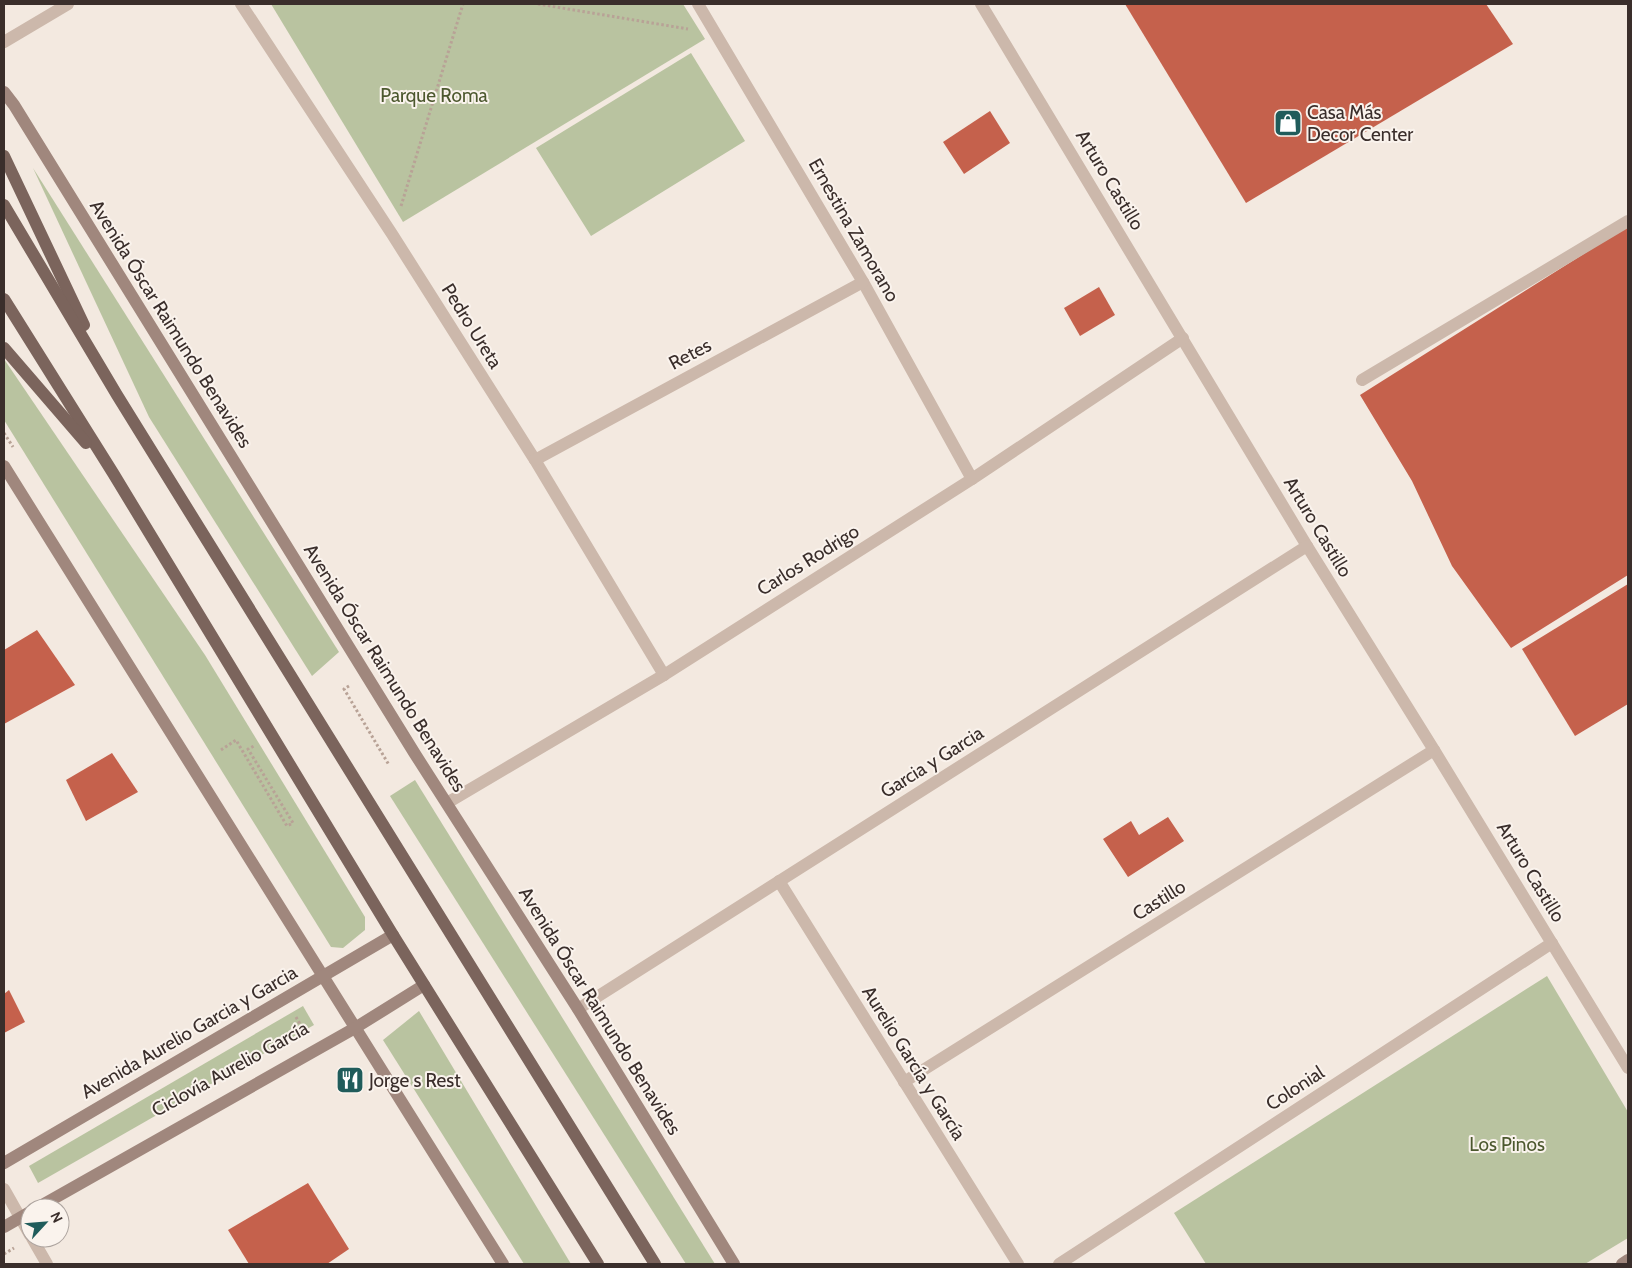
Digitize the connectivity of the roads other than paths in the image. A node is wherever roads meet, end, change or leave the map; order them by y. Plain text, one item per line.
1 (68, 4) edge
2 (241, 4) edge
3 (698, 4) edge
4 (981, 4) edge
5 (4, 42) edge
6 (4, 92) edge
7 (4, 156) edge
8 (4, 205) edge
9 (1628, 221) edge
10 (863, 282) junction
11 (4, 299) edge
12 (1183, 338) junction
13 (4, 348) edge
14 (1362, 380) dead end
15 (118, 395) junction
16 (535, 460) junction
17 (4, 466) edge
18 (113, 473) junction
19 (972, 478) junction
20 (1307, 546) junction
21 (664, 675) junction
22 (1434, 750) junction
23 (446, 803) junction
24 (779, 881) junction
25 (393, 934) junction
26 (1552, 942) junction
27 (323, 975) junction
28 (424, 985) junction
29 (578, 1009) junction
30 (355, 1028) junction
31 (1628, 1068) edge
32 (904, 1082) junction
33 (4, 1163) edge
34 (4, 1189) edge
35 (55, 1198) edge
36 (20, 1208) edge
37 (20, 1217) edge
38 (4, 1227) edge
39 (38, 1248) edge
40 (1628, 1260) edge
41 (47, 1264) edge
42 (503, 1264) edge
43 (598, 1264) edge
44 (655, 1264) edge
45 (734, 1264) edge
46 (1018, 1264) edge
47 (1059, 1264) edge
48 (1622, 1264) edge

1 - 5 street
2 - 16 street, Pedro Ureta
3 - 10 street, Ernestina Zamorano
4 - 12 street, Arturo Castillo
6 - 23 main road, Avenida Óscar Raimundo Benavides
7 - 15 main road
8 - 15 main road
9 - 14 street
10 - 16 street, Retes
10 - 19 street, Ernestina Zamorano
11 - 18 main road
12 - 19 street, Carlos Rodrigo
12 - 20 street, Arturo Castillo
13 - 18 main road
15 - 44 main road
16 - 21 street, Pedro Ureta
17 - 27 main road
18 - 25 main road
19 - 21 street, Carlos Rodrigo
20 - 22 street, Arturo Castillo
20 - 24 street, Garcia y Garcia
21 - 23 street, Carlos Rodrigo
22 - 26 street, Arturo Castillo
22 - 32 street, Castillo
23 - 29 main road, Avenida Óscar Raimundo Benavides
24 - 29 street, Garcia y Garcia
24 - 32 street, Aurelio García y García
25 - 27 main road, Avenida Aurelio Garcia y Garcia
25 - 28 main road
26 - 31 street, Arturo Castillo
26 - 47 street, Colonial
27 - 30 main road
27 - 33 main road, Avenida Aurelio Garcia y Garcia
28 - 30 main road
28 - 43 main road
29 - 45 main road, Avenida Óscar Raimundo Benavides
30 - 35 main road
30 - 42 main road
32 - 46 street, Aurelio García y García
34 - 36 street
37 - 38 main road
39 - 41 street
40 - 48 main road

